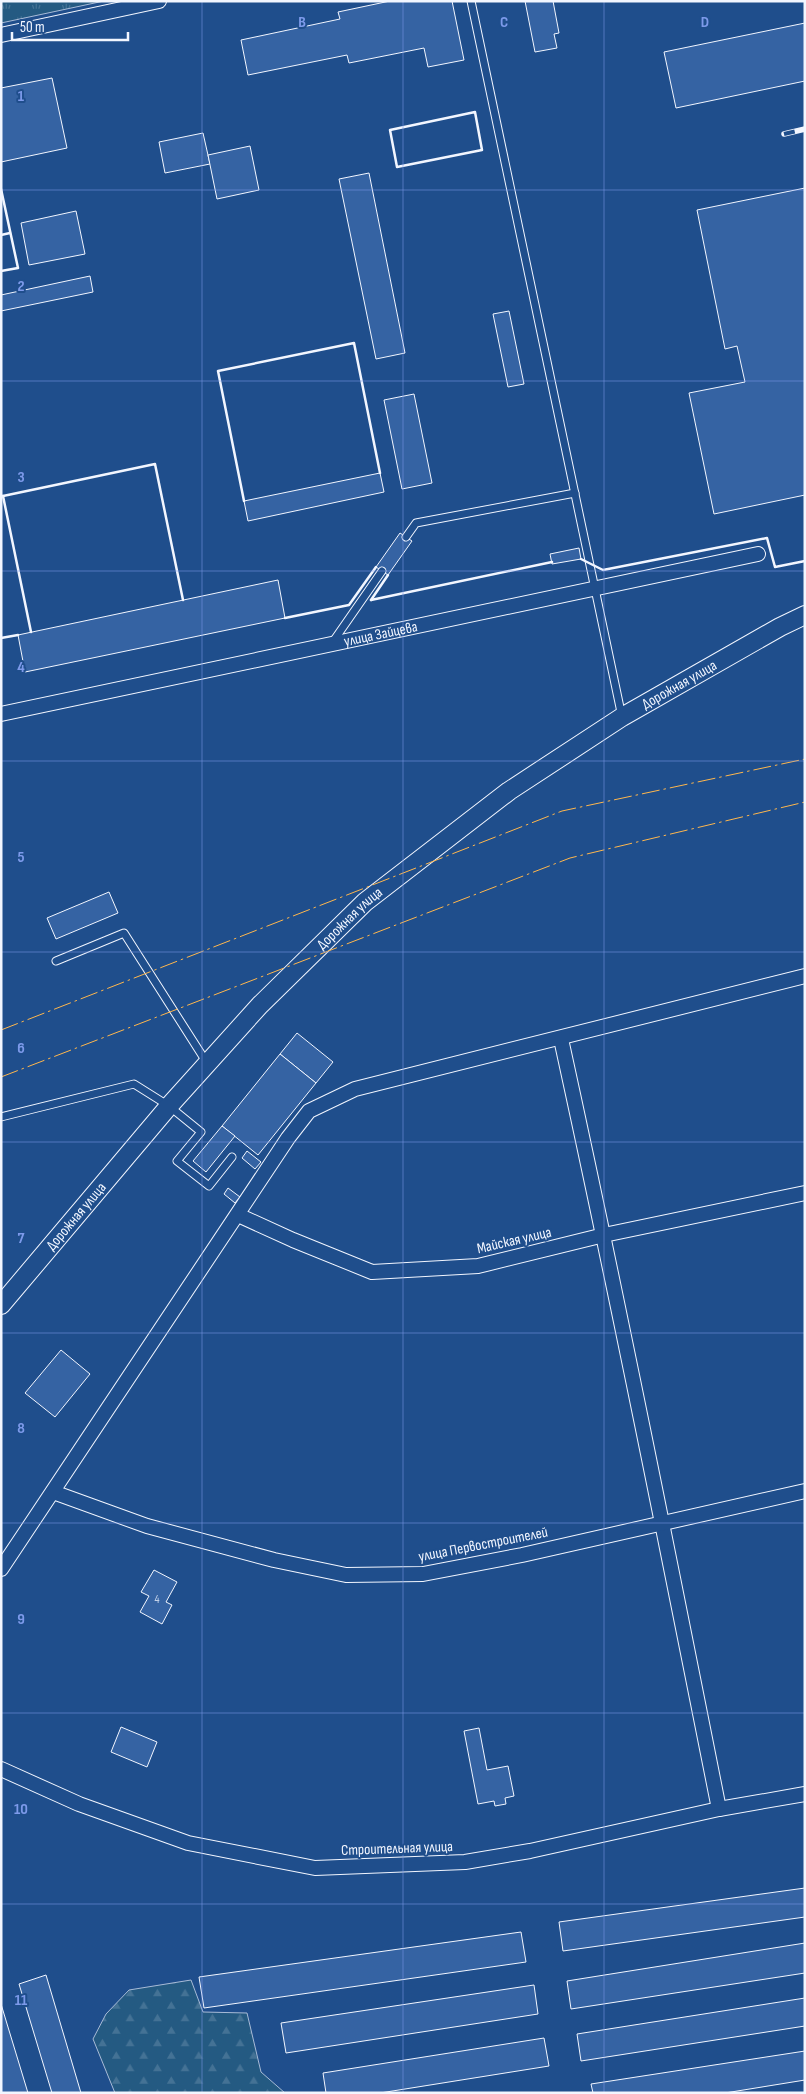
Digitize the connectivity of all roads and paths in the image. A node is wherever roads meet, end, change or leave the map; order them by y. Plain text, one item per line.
1 (160, 1) edge
2 (471, 1) edge
3 (1, 35) edge
4 (575, 493) junction
5 (406, 537) dead end
6 (758, 554) dead end
7 (382, 571) dead end
8 (595, 588) junction
9 (805, 615) edge
10 (331, 644) junction
11 (1, 714) edge
12 (622, 717) junction
13 (56, 961) dead end
14 (805, 976) edge
15 (560, 1038) junction
16 (208, 1064) junction
17 (169, 1106) junction
18 (1, 1117) edge
19 (232, 1157) dead end
20 (805, 1193) edge
21 (238, 1215) junction
22 (604, 1235) junction
23 (3, 1300) edge
24 (805, 1491) edge
25 (53, 1492) junction
26 (662, 1522) junction
27 (1, 1569) edge
28 (1, 1769) edge
29 (805, 1794) edge
30 (719, 1809) junction

1 - 3 street
2 - 4 lane
4 - 5 lane
4 - 8 lane
6 - 8 street, улица Зайцева
7 - 10 lane
8 - 10 street, улица Зайцева
8 - 12 lane
9 - 12 street, Дорожная улица
10 - 11 street, улица Зайцева
12 - 16 street, Дорожная улица
13 - 16 lane
14 - 15 street
15 - 21 street
15 - 22 street
16 - 17 street, Дорожная улица
17 - 18 lane
17 - 19 lane
17 - 23 street, Дорожная улица
20 - 22 street, Майская улица
21 - 22 street, Майская улица
21 - 25 street
22 - 26 street
24 - 26 street, улица Первостроителей
25 - 26 street, улица Первостроителей
25 - 27 street
26 - 30 street
28 - 30 street, Строительная улица
29 - 30 street, Строительная улица

